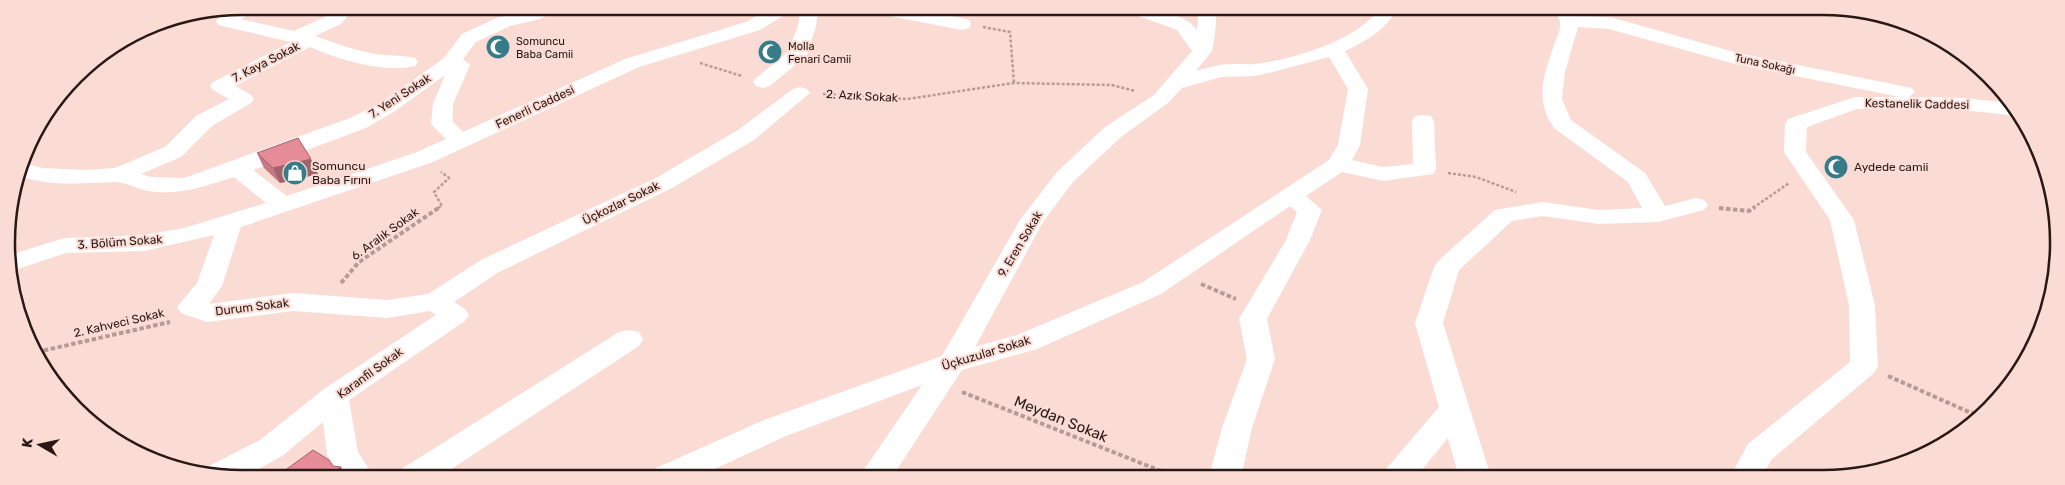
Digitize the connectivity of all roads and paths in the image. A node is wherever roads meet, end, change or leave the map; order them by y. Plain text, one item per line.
1 (235, 15) edge
2 (339, 15) edge
3 (532, 15) edge
4 (772, 15) edge
5 (809, 15) edge
6 (913, 15) edge
7 (1153, 15) edge
8 (1207, 15) edge
9 (1384, 15) edge
10 (1566, 15) edge
11 (962, 24) joint
12 (302, 39) junction
13 (1334, 49) junction
14 (1202, 51) junction
15 (664, 52) junction
16 (408, 62) dead end
17 (451, 62) junction
18 (763, 82) junction
19 (1014, 83) junction
20 (1168, 91) junction
21 (800, 93) junction
22 (1963, 104) junction
23 (2007, 109) edge
24 (1423, 121) dead end
25 (461, 142) junction
26 (425, 157) junction
27 (1338, 164) junction
28 (238, 168) junction
29 (1425, 169) junction
30 (1807, 170) junction
31 (31, 172) edge
32 (119, 175) junction
33 (1292, 196) junction
34 (284, 205) junction
35 (1696, 205) joint
36 (1542, 208) junction
37 (1658, 215) junction
38 (230, 223) junction
39 (16, 262) edge
40 (1175, 273) junction
41 (435, 302) junction
42 (322, 304) junction
43 (207, 313) junction
44 (1253, 319) junction
45 (629, 339) dead end
46 (42, 351) edge
47 (1864, 366) junction
48 (945, 373) junction
49 (334, 396) junction
50 (1454, 410) junction
51 (1974, 413) edge
52 (229, 470) edge
53 (353, 470) edge
54 (425, 470) edge
55 (682, 470) edge
56 (880, 470) edge
57 (1160, 470) edge
58 (1227, 470) edge
59 (1404, 470) edge
60 (1473, 470) edge
61 (1750, 470) edge

1 - 12 street
2 - 12 street
3 - 17 street, 7. Yeni Sokak
4 - 15 street, Fenerli Caddesi
5 - 18 street
6 - 11 street
7 - 14 street
8 - 14 street
9 - 13 street
10 - 22 street, Tuna Sokağı
10 - 37 street
11 - 19 path
12 - 16 street
12 - 32 street, 7. Kaya Sokak
13 - 20 street
13 - 27 street
14 - 20 street
15 - 18 path
15 - 25 street, Fenerli Caddesi
17 - 25 street
17 - 28 street, 7. Yeni Sokak
18 - 21 street
19 - 20 path, 2. Azık Sokak
19 - 21 path, 2. Azık Sokak
20 - 48 street, 9. Eren Sokak
21 - 41 street, Üçkozlar Sokak
22 - 23 street, Kestanelik Caddesi
22 - 30 street, Kestanelik Caddesi
24 - 29 street
25 - 26 street, Fenerli Caddesi
26 - 34 street, Fenerli Caddesi
26 - 42 path, 6. Aralık Sokak
27 - 29 street
27 - 33 street, Üçkuzular Sokak
28 - 32 street, 7. Yeni Sokak
28 - 34 street
29 - 36 path
30 - 35 path
30 - 47 street, Kestanelik Caddesi
31 - 32 street
33 - 40 street, Üçkuzular Sokak
33 - 44 street
34 - 38 street
35 - 37 street
36 - 37 street
36 - 50 street
38 - 39 street, 3. Bölüm Sokak
38 - 43 street, Durum Sokak
40 - 44 path
40 - 48 street, Üçkuzular Sokak
41 - 42 street, Durum Sokak
41 - 49 street, Karanfil Sokak
42 - 43 street, Durum Sokak
43 - 46 path, 2. Kahveci Sokak
44 - 58 street
45 - 54 street
47 - 51 path
47 - 61 street
48 - 55 street, Üçkuzular Sokak
48 - 56 street, 9. Eren Sokak
48 - 57 path, Meydan Sokak
49 - 52 street
49 - 53 street, Karanfil Sokak
50 - 59 street
50 - 60 street

